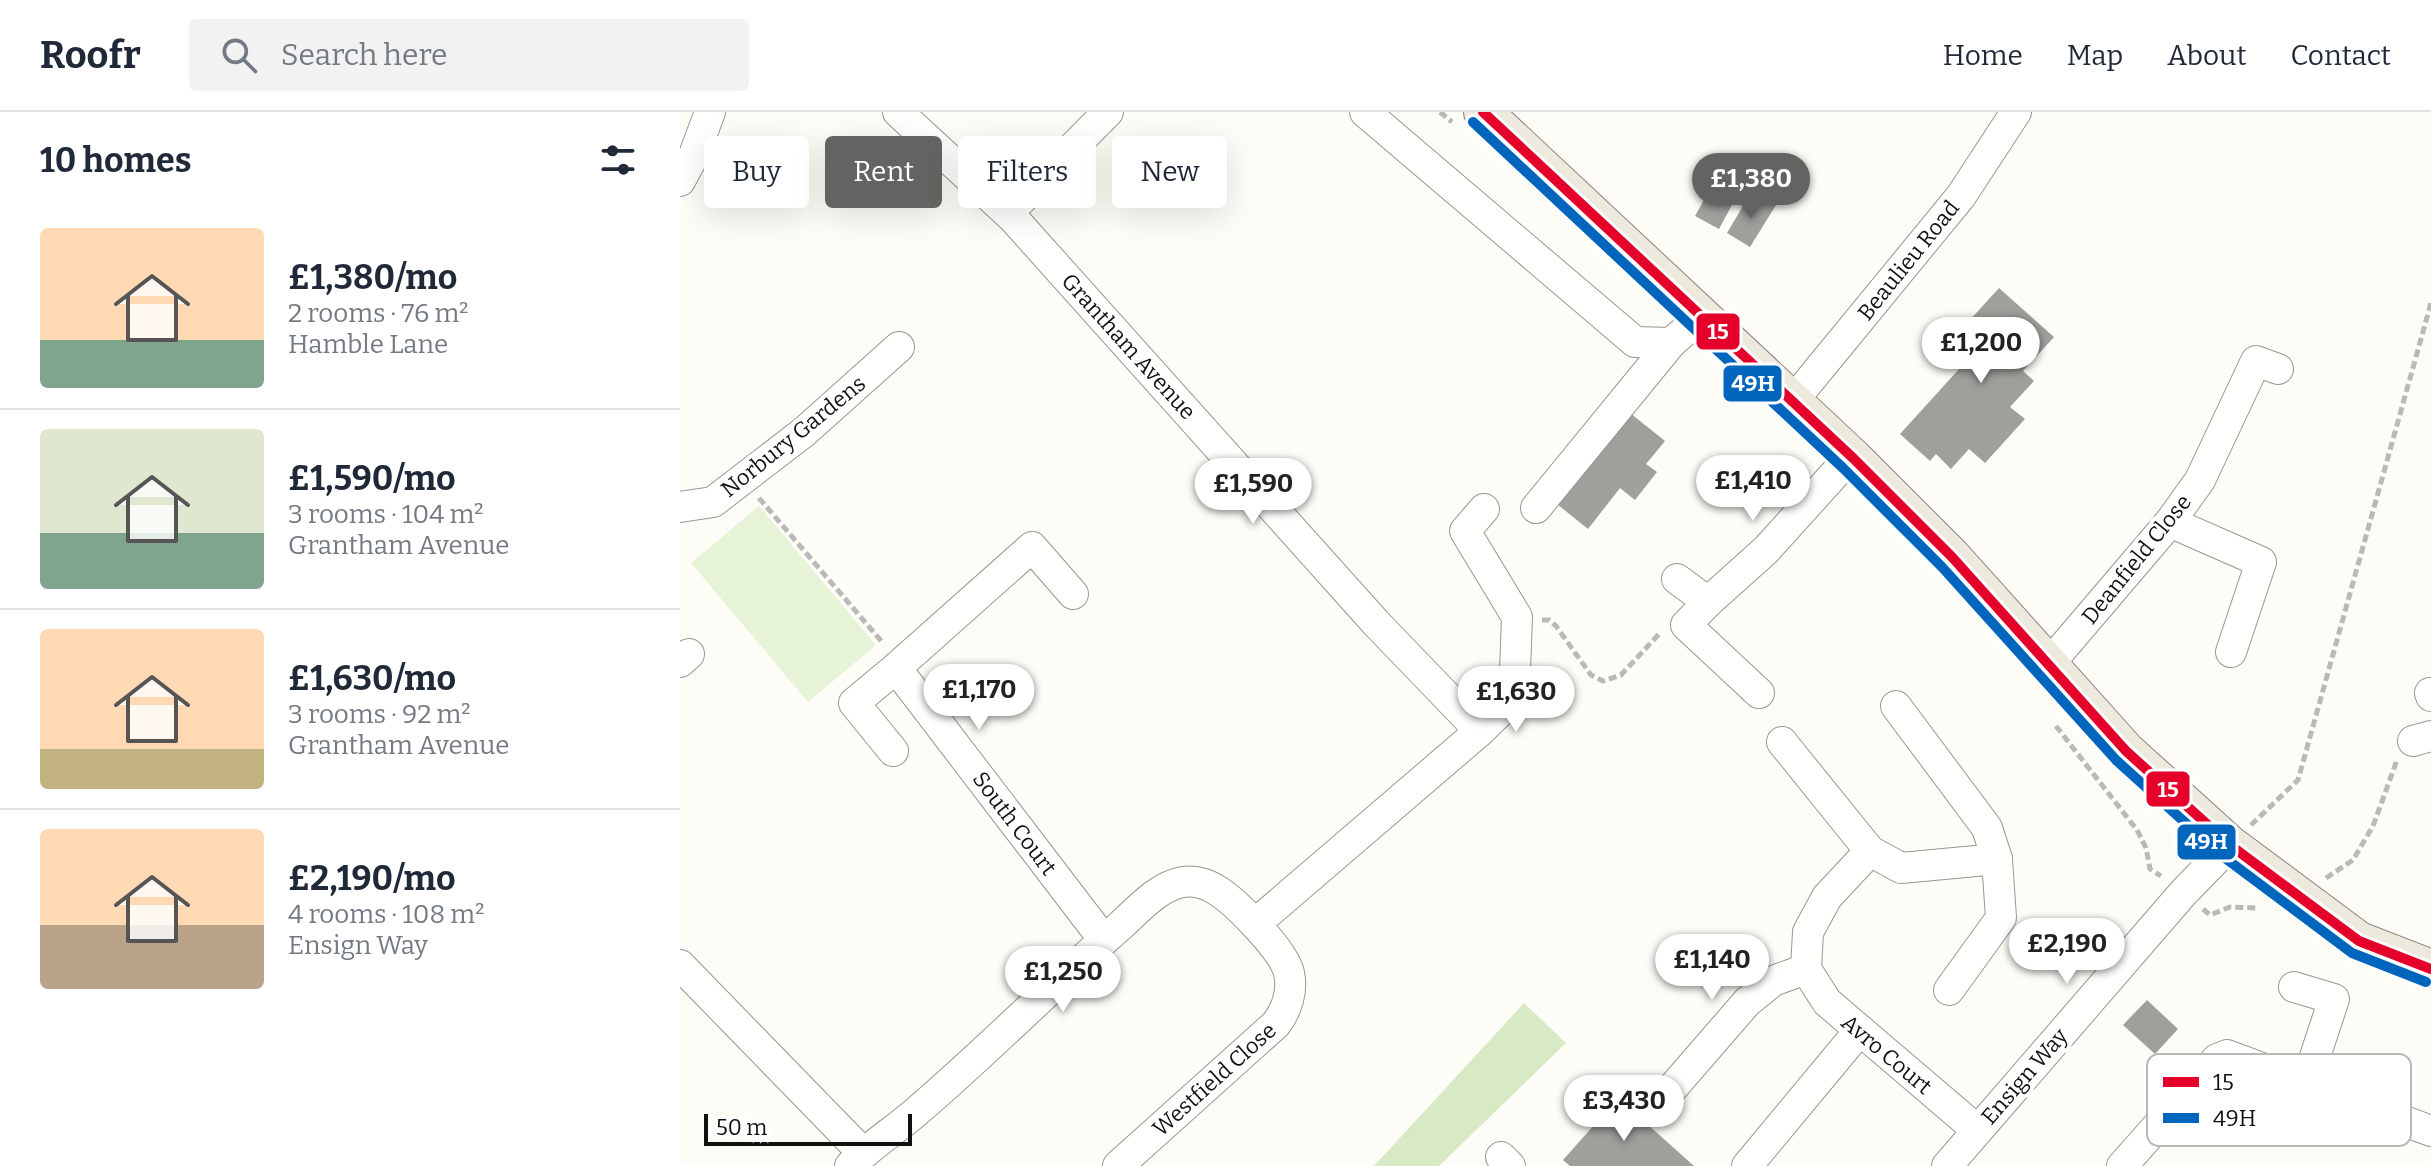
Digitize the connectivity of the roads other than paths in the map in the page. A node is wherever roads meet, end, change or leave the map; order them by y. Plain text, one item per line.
1 (710, 112) edge
2 (898, 112) edge
3 (1108, 112) edge
4 (1365, 112) edge
5 (1483, 112) edge
6 (2016, 112) edge
7 (680, 181) edge
8 (1008, 213) junction
9 (1702, 316) junction
10 (1671, 343) junction
11 (899, 347) dead end
12 (2258, 359) dead end
13 (1792, 402) junction
14 (1853, 458) junction
15 (680, 507) edge
16 (1536, 508) dead end
17 (1484, 509) dead end
18 (2170, 522) junction
19 (1677, 579) dead end
20 (1073, 594) dead end
21 (1708, 602) junction
22 (2231, 652) dead end
23 (2049, 664) junction
24 (898, 666) junction
25 (1759, 693) dead end
26 (1896, 706) dead end
27 (1480, 731) junction
28 (1782, 742) dead end
29 (893, 751) dead end
30 (2230, 845) junction
31 (1870, 851) junction
32 (1997, 859) junction
33 (1255, 924) junction
34 (1104, 940) junction
35 (680, 965) edge
36 (1806, 969) junction
37 (2431, 969) edge
38 (2294, 987) dead end
39 (1949, 990) dead end
40 (1860, 1030) junction
41 (2316, 1054) edge
42 (1663, 1099) dead end
43 (2411, 1123) edge
44 (1977, 1130) junction
45 (2431, 1131) edge
46 (2147, 1138) edge
47 (856, 1159) edge
48 (1118, 1166) edge
49 (1747, 1166) edge
50 (1947, 1166) edge
51 (2122, 1166) edge

1 - 7 street
2 - 8 street, Grantham Avenue
3 - 8 street
4 - 10 street
5 - 9 main road
6 - 13 street, Beaulieu Road
8 - 27 street, Grantham Avenue
9 - 10 street
9 - 13 main road
10 - 16 street
11 - 15 street, Norbury Gardens
12 - 18 street, Deanfield Close
13 - 14 main road
14 - 21 street
14 - 23 main road
17 - 27 street
18 - 22 street
18 - 23 street, Deanfield Close
19 - 21 street
20 - 24 street
21 - 25 street
23 - 30 main road
24 - 29 street
24 - 34 street, South Court
26 - 32 street
27 - 33 street
28 - 31 street
30 - 37 main road
30 - 44 street, Ensign Way
31 - 32 street
31 - 36 street
32 - 39 street
33 - 34 street, Westfield Close
33 - 48 street, Westfield Close
34 - 47 street, Westfield Close
35 - 47 street, Westfield Close
36 - 40 street, Avro Court
36 - 42 street
38 - 41 street
40 - 44 street, Avro Court
40 - 49 street
43 - 45 street
44 - 50 street, Ensign Way
46 - 51 street

